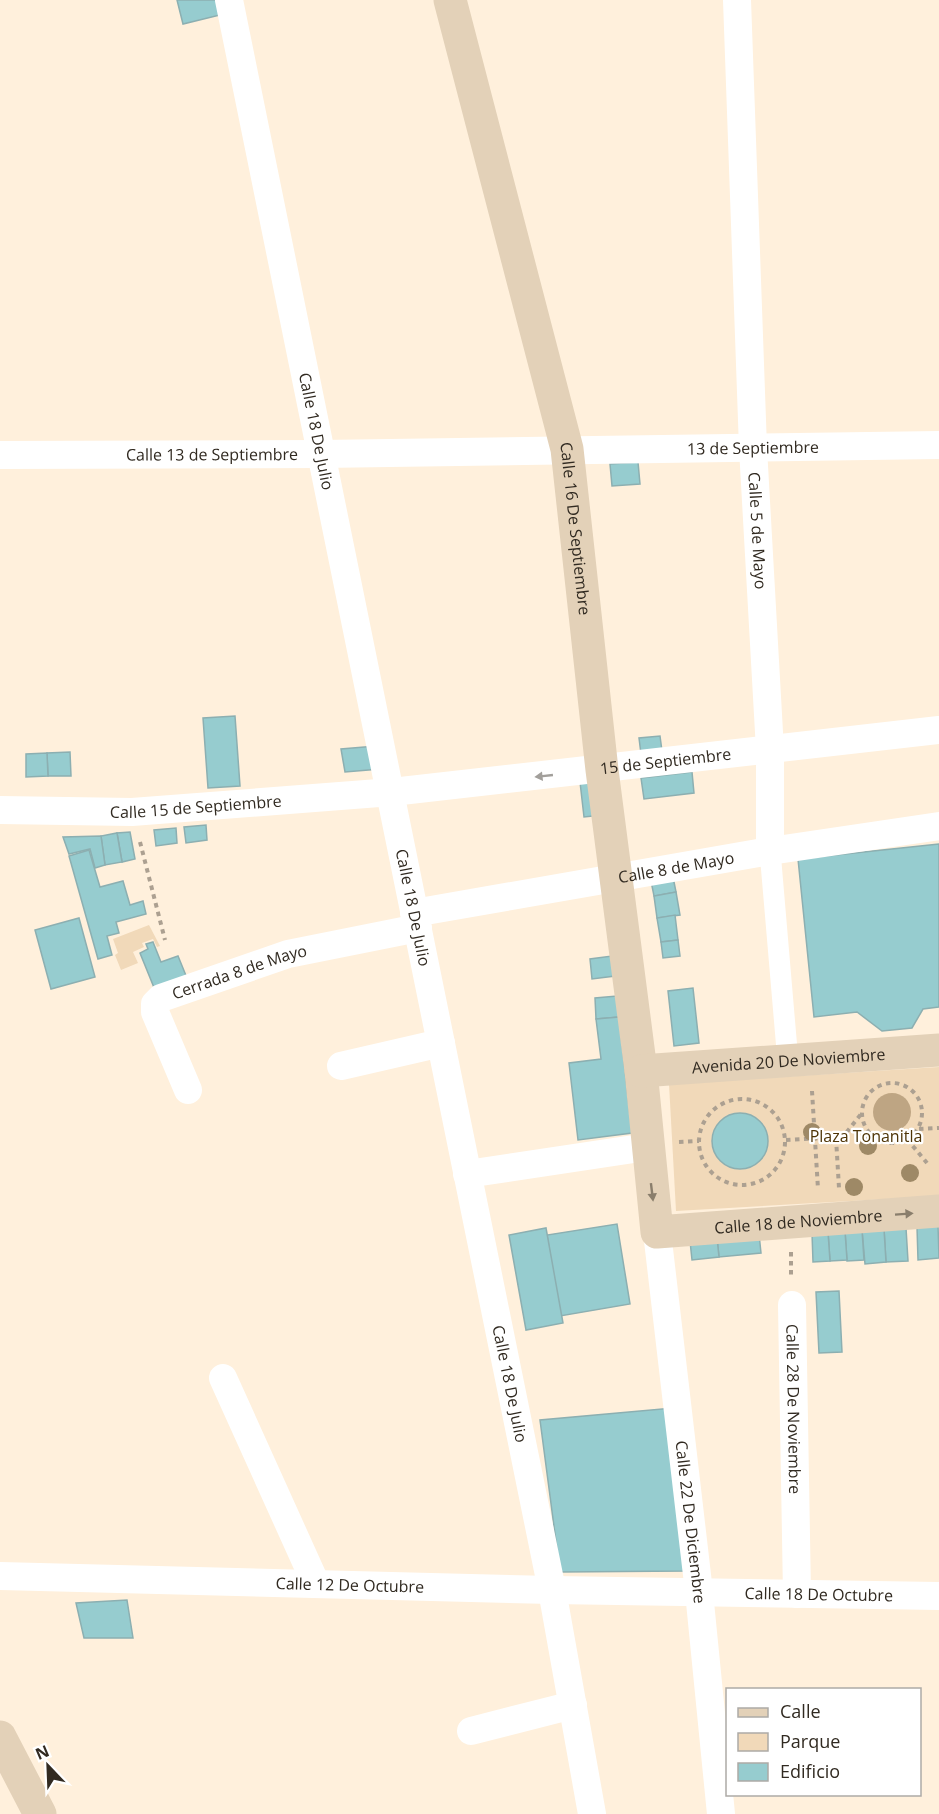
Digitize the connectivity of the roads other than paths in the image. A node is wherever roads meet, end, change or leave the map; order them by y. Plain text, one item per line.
1 (229, 0) edge
2 (450, 0) edge
3 (737, 0) edge
4 (939, 445) edge
5 (753, 448) junction
6 (567, 449) junction
7 (321, 454) junction
8 (0, 455) edge
9 (939, 730) edge
10 (770, 750) junction
11 (602, 770) junction
12 (392, 792) junction
13 (0, 810) edge
14 (939, 826) edge
15 (770, 851) junction
16 (618, 877) junction
17 (416, 920) junction
18 (441, 1043) junction
19 (939, 1050) edge
20 (788, 1062) junction
21 (341, 1066) dead end
22 (641, 1071) junction
23 (188, 1090) dead end
24 (661, 1145) junction
25 (467, 1174) junction
26 (939, 1211) edge
27 (657, 1232) junction
28 (792, 1305) road end
29 (223, 1378) dead end
30 (0, 1576) edge
31 (316, 1584) junction
32 (552, 1590) junction
33 (699, 1592) junction
34 (797, 1594) junction
35 (939, 1596) edge
36 (573, 1705) junction
37 (471, 1731) dead end
38 (0, 1737) edge
39 (40, 1814) edge
40 (592, 1814) edge
41 (721, 1814) edge

1 - 7 street, Calle 18 De Julio
2 - 6 main road, Calle 16 De Septiembre
3 - 5 street, Calle 5 de Mayo
4 - 5 street, 13 de Septiembre
5 - 6 street, 13 de Septiembre
5 - 10 street, Calle 5 de Mayo
6 - 7 street, Calle 13 de Septiembre
6 - 11 main road, Calle 16 De Septiembre
7 - 8 street, Calle 13 de Septiembre
7 - 12 street, Calle 18 De Julio
9 - 10 street, 15 de Septiembre
10 - 11 street, 15 de Septiembre
10 - 15 street, Calle 5 de Mayo
11 -> 12 street, 15 de Septiembre
11 - 16 main road, Calle 16 De Septiembre
12 - 13 street, Calle 15 de Septiembre
12 - 17 street, Calle 18 De Julio
14 - 15 street, Calle 8 de Mayo
15 - 16 street, Calle 8 de Mayo
15 - 20 street, Calle 5 de Mayo
16 - 17 street, Calle 8 de Mayo
16 - 22 main road, Calle 16 De Septiembre
17 - 18 street, Calle 18 De Julio
17 - 23 street, Cerrada 8 de Mayo
18 - 21 street
18 - 25 street, Calle 18 De Julio
19 - 20 main road, Avenida 20 De Noviembre
20 - 22 main road, Avenida 20 De Noviembre
22 - 24 main road
24 - 25 street
24 -> 27 main road
25 - 32 street, Calle 18 De Julio
27 -> 26 main road, Calle 18 de Noviembre
27 - 33 street, Calle 22 De Diciembre
28 - 34 street, Calle 28 De Noviembre
29 - 31 street
30 - 31 street, Calle 12 De Octubre
31 - 32 street, Calle 12 De Octubre
32 - 33 street, Calle 12 De Octubre
32 - 36 street, Calle 18 De Julio
33 - 34 street, Calle 18 De Octubre
33 - 41 street, Calle 22 De Diciembre
34 - 35 street, Calle 18 De Octubre
36 - 37 street
36 - 40 street, Calle 18 De Julio
38 - 39 main road

